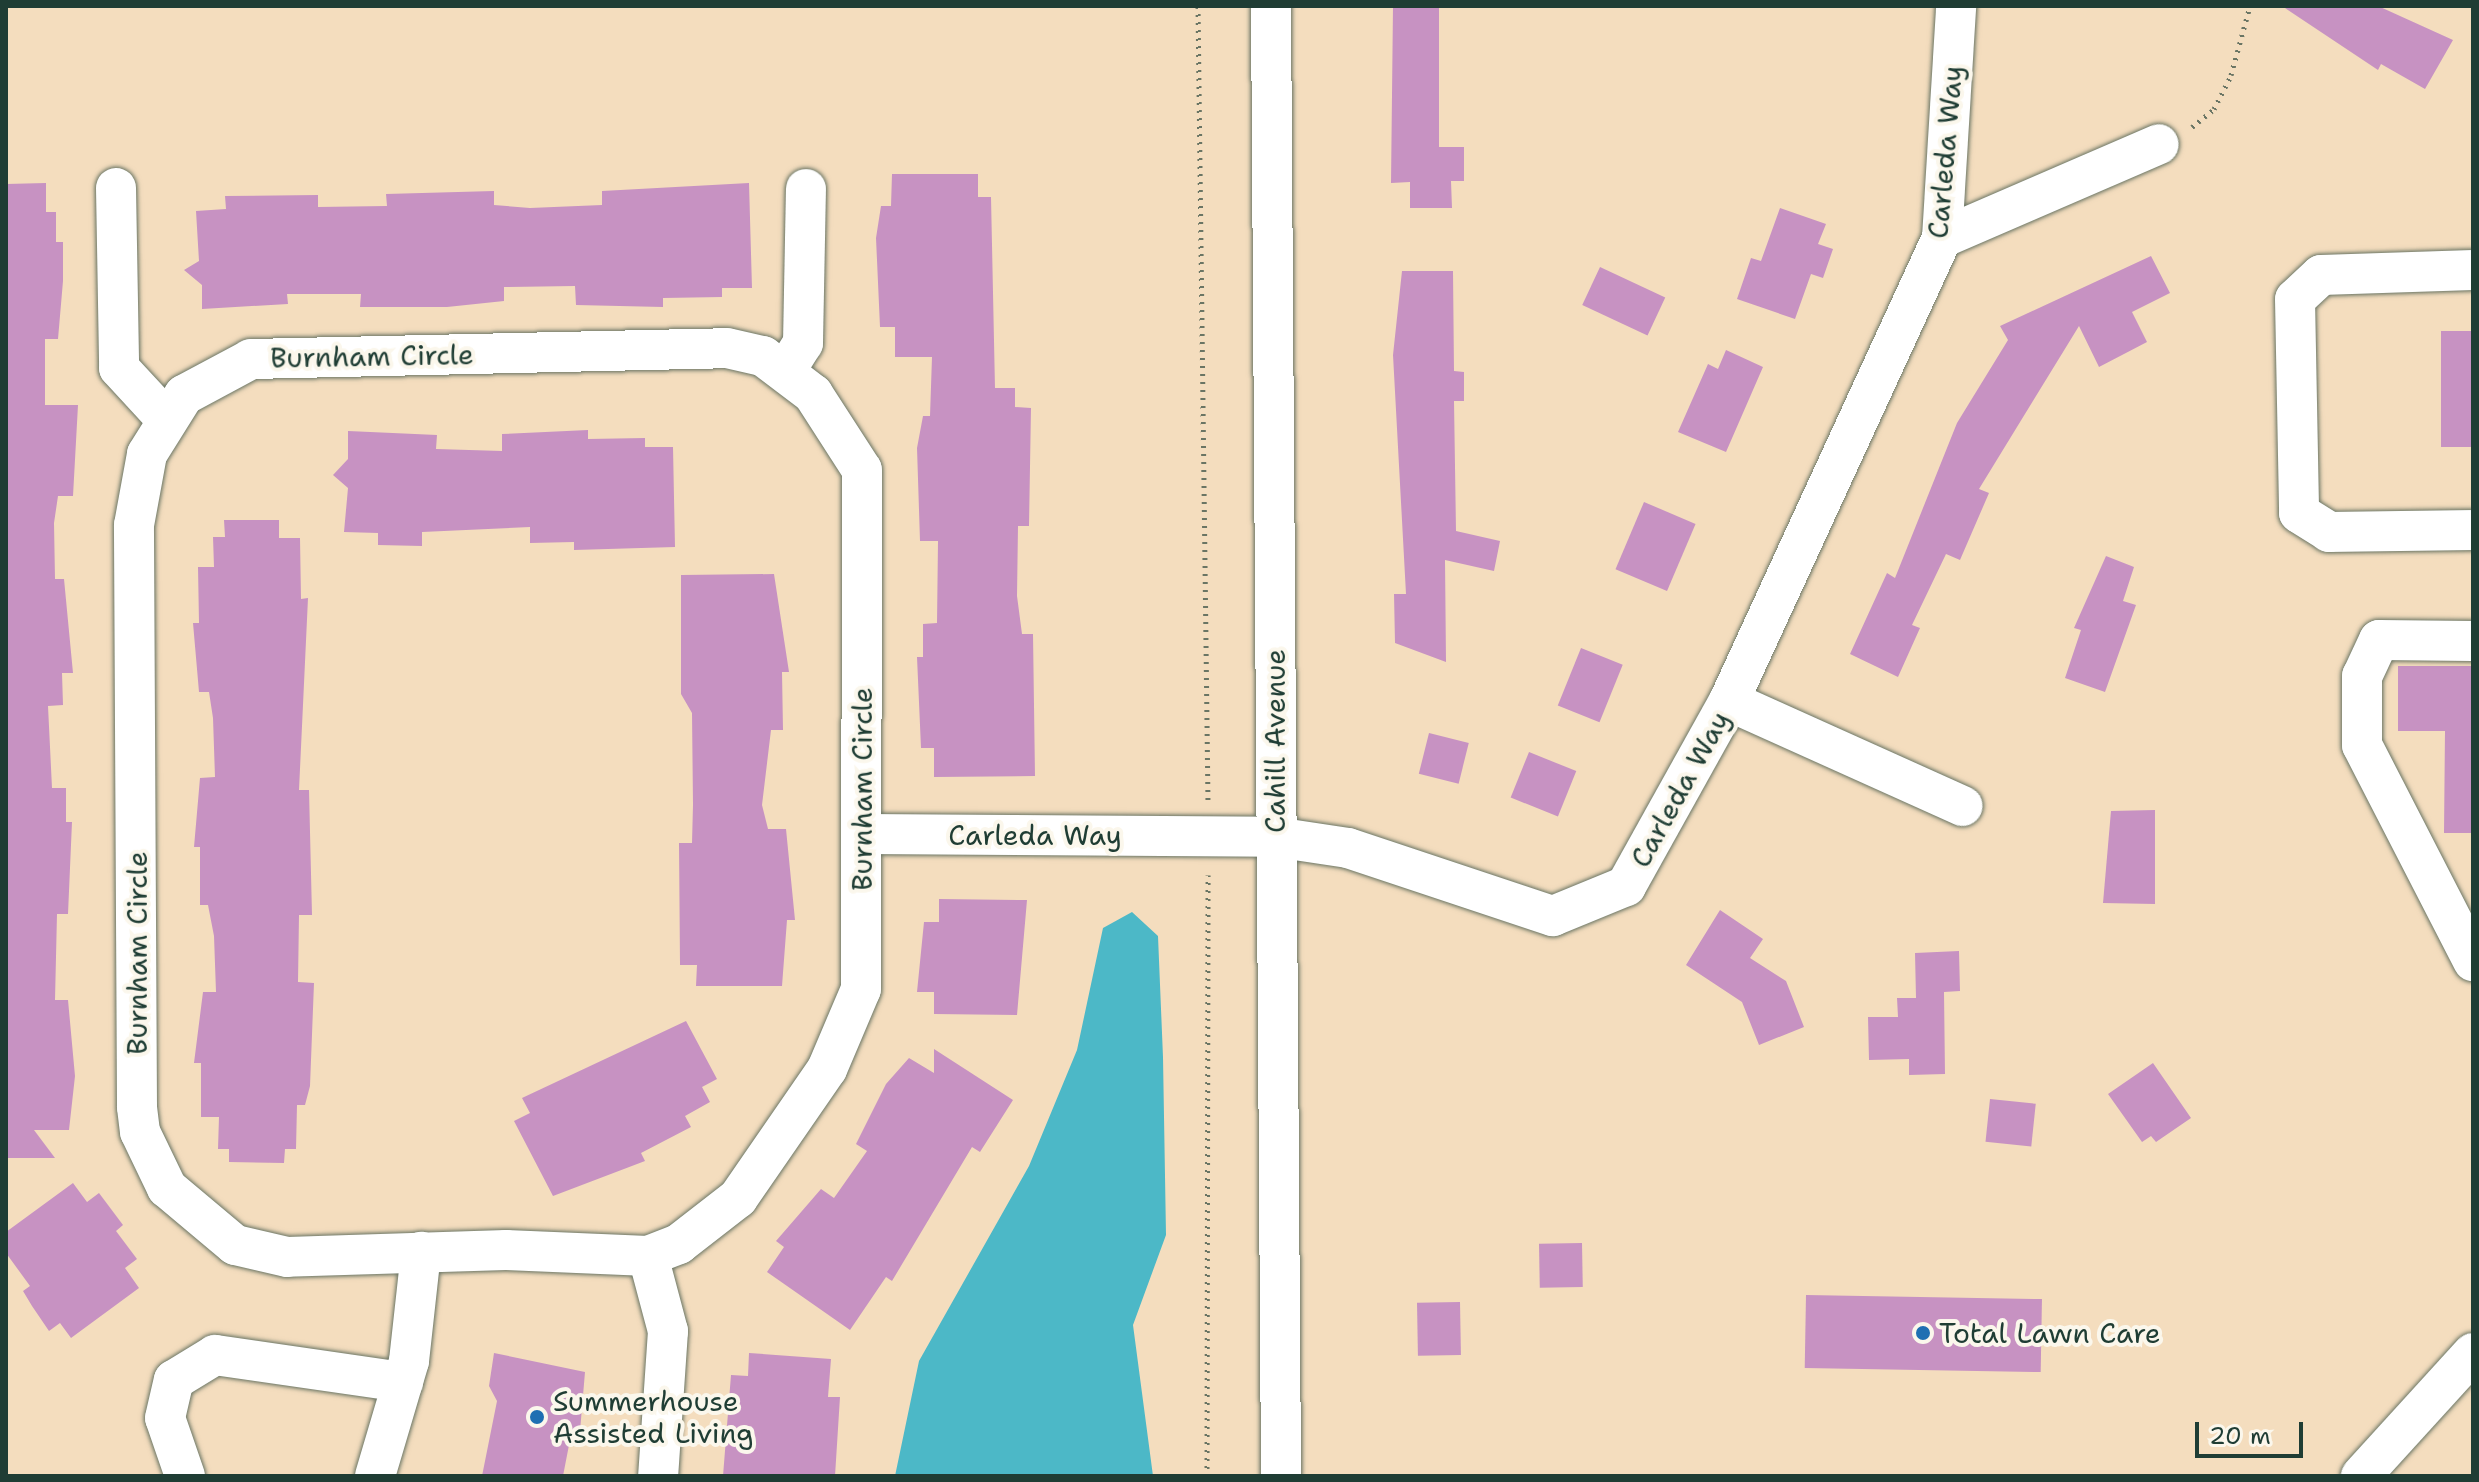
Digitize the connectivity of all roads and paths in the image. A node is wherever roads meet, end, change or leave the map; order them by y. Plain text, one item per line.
1 (1198, 6) edge
2 (1271, 6) edge
3 (1956, 6) edge
4 (2250, 6) edge
5 (2159, 144) joint
6 (116, 188) dead end
7 (806, 189) dead end
8 (1942, 238) junction
9 (2473, 270) edge
10 (786, 370) junction
11 (167, 420) junction
12 (2473, 530) edge
13 (2473, 641) edge
14 (1729, 701) junction
15 (1963, 806) dead end
16 (864, 834) junction
17 (1208, 836) junction
18 (1275, 837) junction
19 (2473, 961) edge
20 (421, 1252) junction
21 (648, 1256) junction
22 (2473, 1353) edge
23 (403, 1382) junction
24 (185, 1476) edge
25 (375, 1476) edge
26 (658, 1476) edge
27 (1207, 1476) edge
28 (1281, 1476) edge
29 (2361, 1476) edge

1 - 17 path
2 - 18 street, Cahill Avenue
3 - 8 street, Carleda Way
4 - 5 path
5 - 8 street
6 - 11 street
7 - 10 street
8 - 14 street, Carleda Way
9 - 12 street
10 - 11 street, Burnham Circle
10 - 16 street, Burnham Circle
11 - 20 street, Burnham Circle
13 - 19 street
14 - 15 street
14 - 18 street, Carleda Way
16 - 17 street, Carleda Way
16 - 21 street, Burnham Circle
17 - 18 street, Carleda Way
17 - 27 path
18 - 28 street, Cahill Avenue
20 - 21 street, Burnham Circle
20 - 23 street
21 - 26 street
22 - 29 street
23 - 24 street
23 - 25 street

